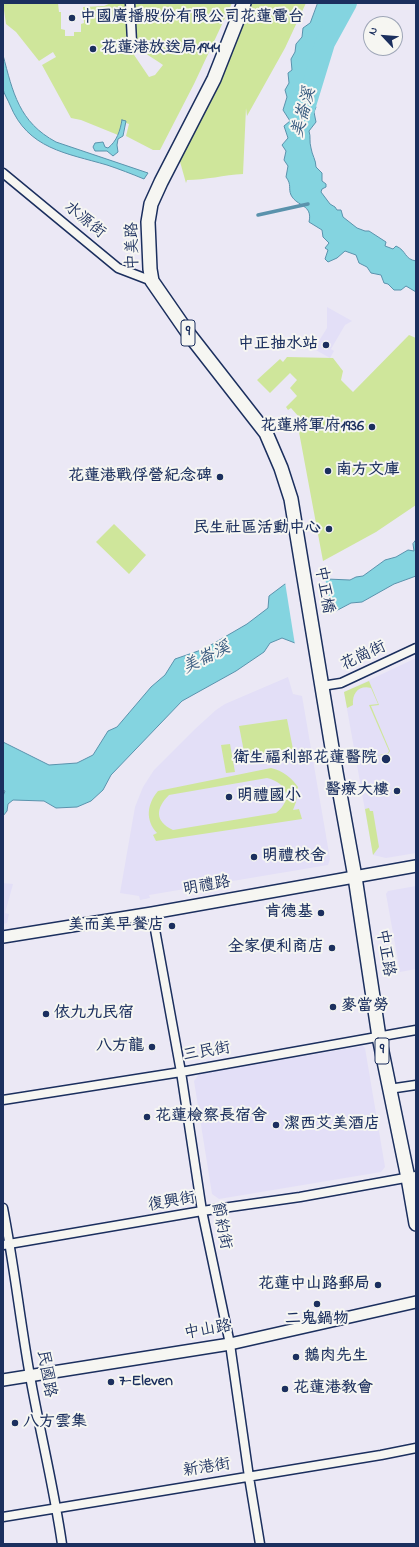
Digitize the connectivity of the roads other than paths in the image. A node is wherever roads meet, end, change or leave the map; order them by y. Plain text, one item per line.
1 (130, 3) edge
2 (244, 3) edge
3 (132, 42) dead end
4 (3, 173) edge
5 (152, 281) junction
6 (291, 499) joint
7 (416, 648) edge
8 (322, 686) junction
9 (416, 866) edge
10 (355, 877) junction
11 (152, 913) junction
12 (3, 938) edge
13 (416, 1030) edge
14 (379, 1037) junction
15 (181, 1072) junction
16 (416, 1085) edge
17 (389, 1089) junction
18 (3, 1100) edge
19 (412, 1177) edge
20 (3, 1208) edge
21 (202, 1211) junction
22 (416, 1224) edge
23 (7, 1245) edge
24 (416, 1302) edge
25 (230, 1344) junction
26 (30, 1376) junction
27 (3, 1380) edge
28 (416, 1448) edge
29 (249, 1477) junction
30 (57, 1508) junction
31 (3, 1517) edge
32 (62, 1544) edge
33 (260, 1544) edge

1 - 3 street
2 - 5 main road, 中美路 / 9
4 - 5 street, 水源街
5 - 6 main road, 中美路 / 9
6 - 8 main road, 中正橋 / 9
7 - 8 street, 花崗街
8 - 10 main road, 中正路 / 9
9 - 10 street, 明禮路
10 - 11 street, 明禮路
10 - 14 main road, 中正路 / 9
11 - 12 street, 明禮路
11 - 15 street, 節約街
13 - 14 street, 三民街
14 - 15 street, 三民街
14 - 17 main road, 中正路 / 9
15 - 18 street, 三民街
15 - 21 street, 節約街
16 - 17 street
17 - 19 main road, 中正路 / 9
19 - 21 street, 復興街
19 - 22 main road, 中正路 / 9
20 - 23 street, 民國路
21 - 23 street, 復興街
21 - 25 street, 節約街
23 - 26 street, 民國路
24 - 25 street, 中山路
25 - 26 street, 中山路
25 - 29 street, 節約街
26 - 27 street, 中山路
26 - 30 street, 民國路
28 - 29 street, 新港街
29 - 30 street, 新港街
29 - 33 street, 節約街
30 - 31 street, 新港街
30 - 32 street, 民國路

